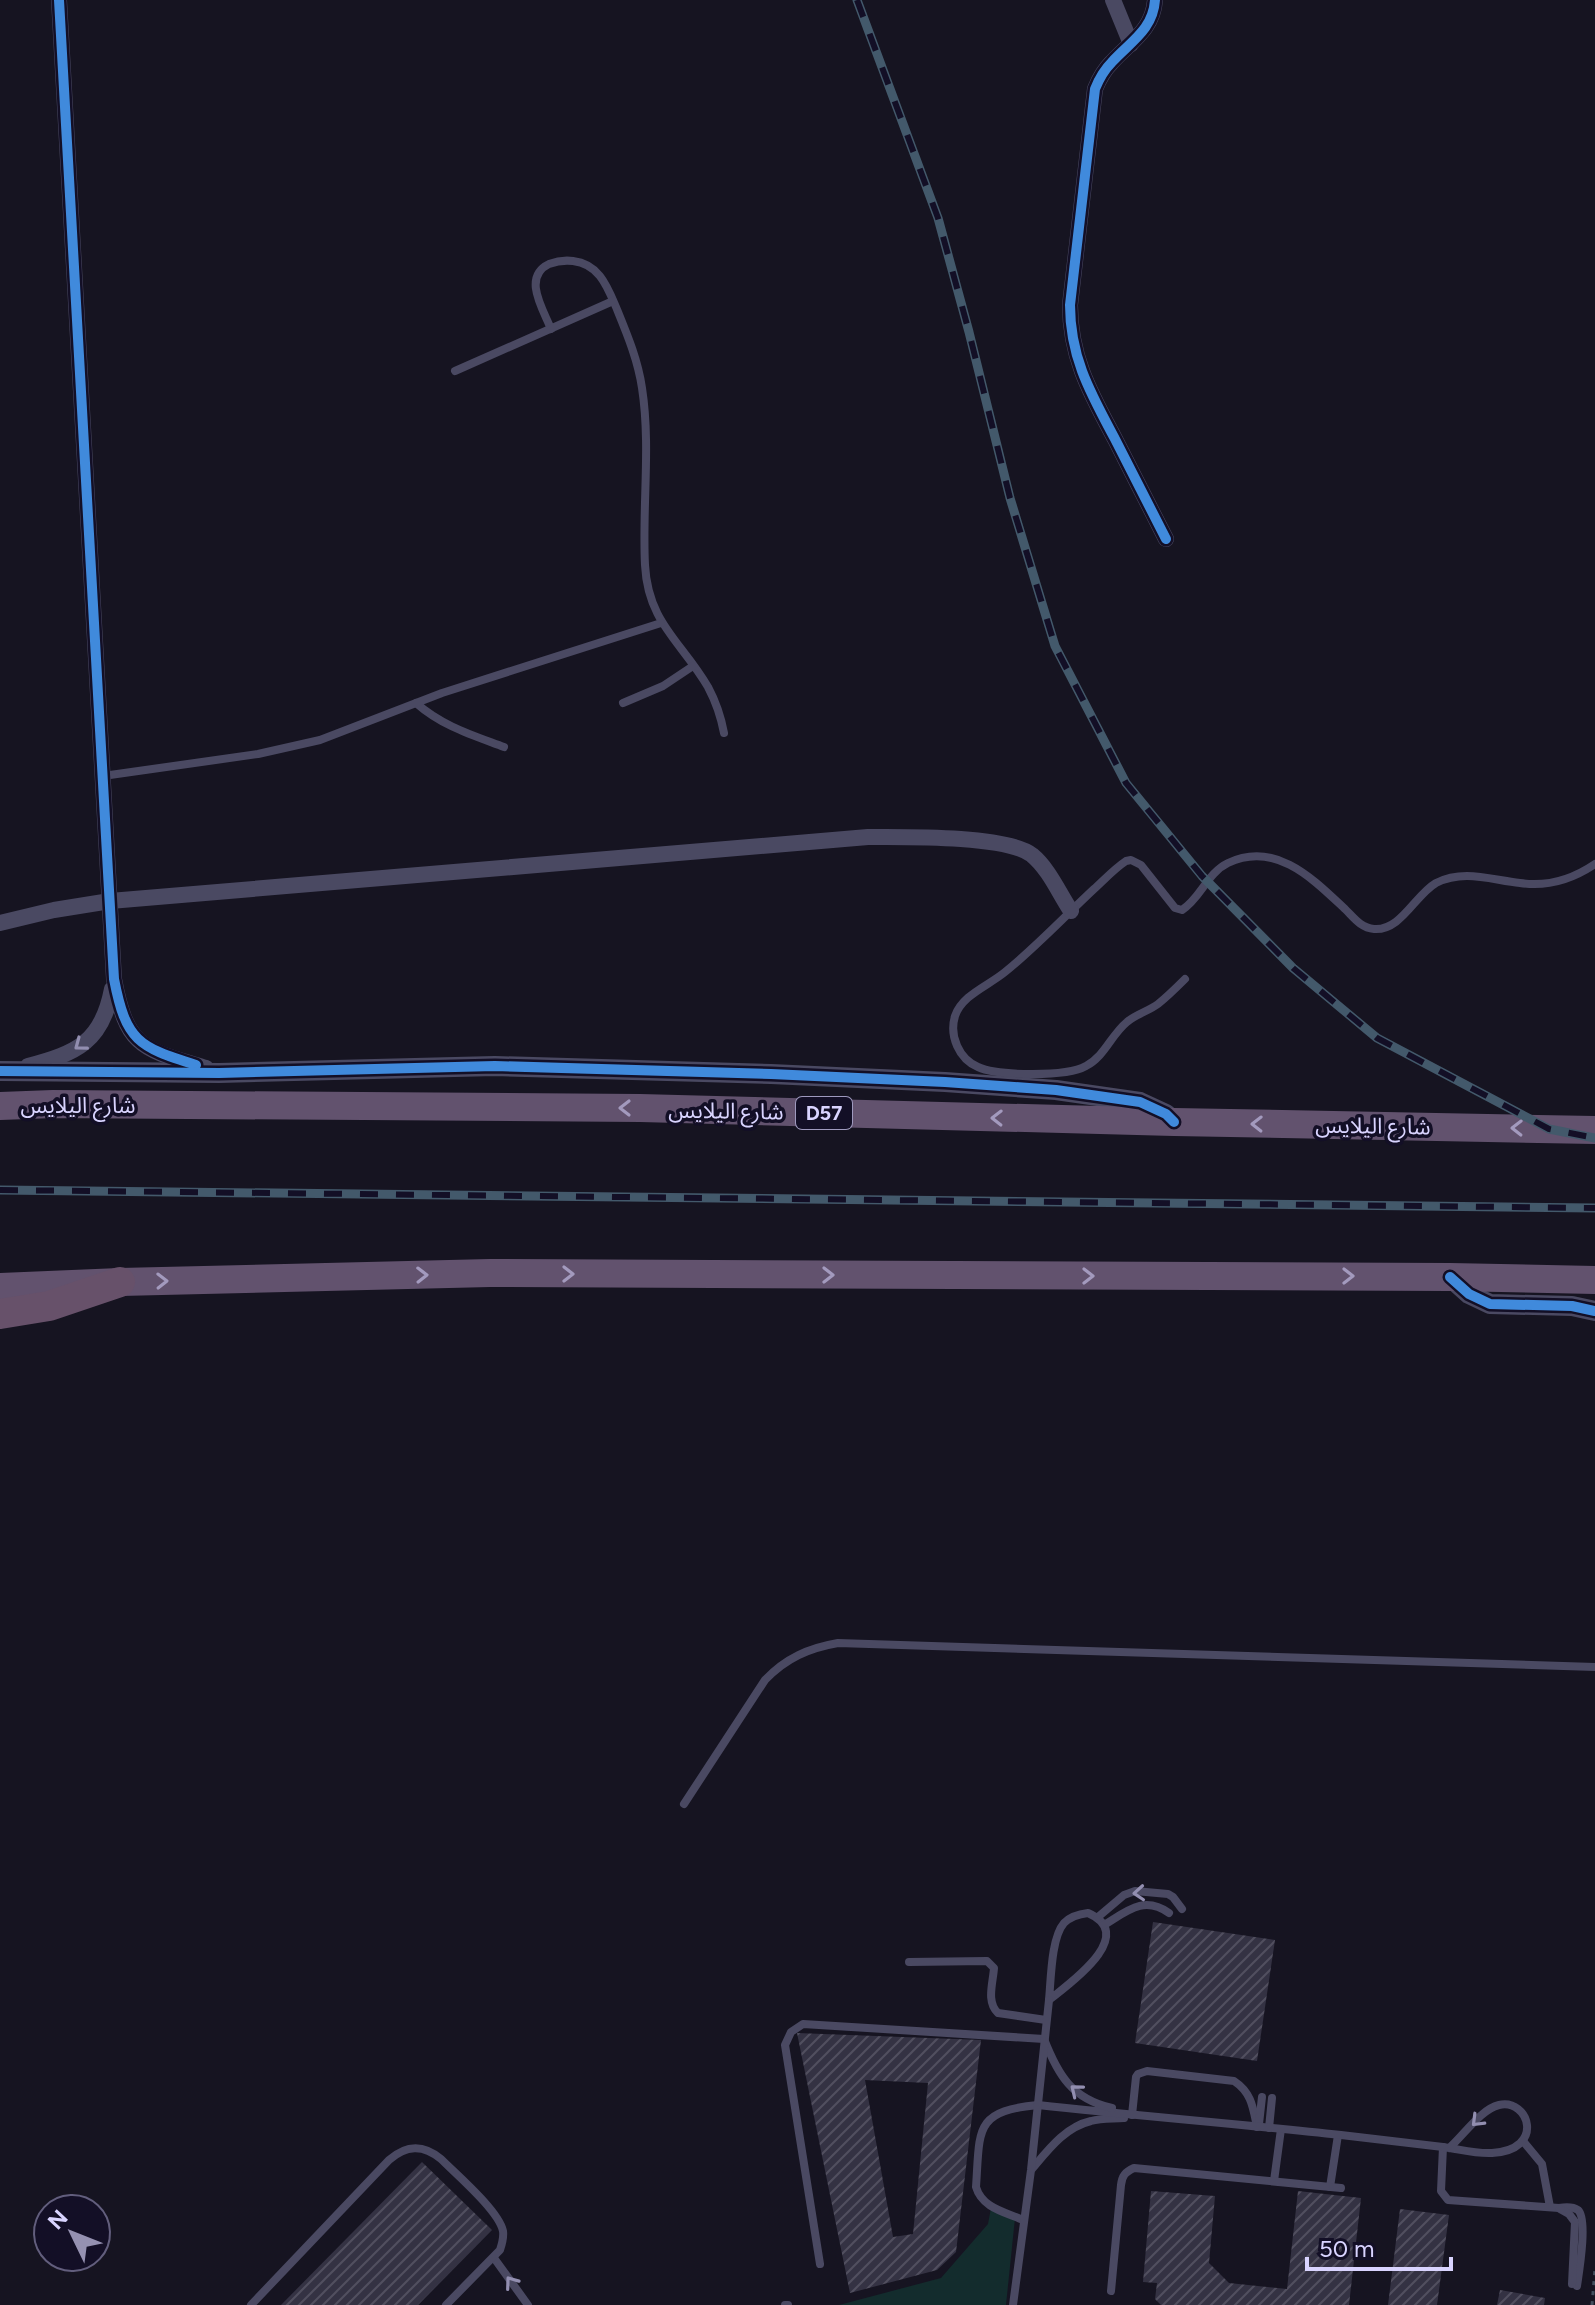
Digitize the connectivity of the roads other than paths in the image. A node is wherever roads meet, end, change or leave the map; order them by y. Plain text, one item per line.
1 (59, 0) edge
2 (1113, 0) edge
3 (1155, 0) edge
4 (1131, 44) junction
5 (613, 301) junction
6 (551, 329) junction
7 (455, 371) dead end
8 (1166, 539) dead end
9 (661, 623) junction
10 (693, 666) junction
11 (416, 703) junction
12 (623, 703) dead end
13 (724, 733) dead end
14 (504, 747) dead end
15 (103, 776) junction
16 (1595, 864) edge
17 (110, 901) junction
18 (1071, 911) junction
19 (0, 923) edge
20 (114, 979) junction
21 (1185, 979) dead end
22 (4, 1071) edge
23 (219, 1073) junction
24 (0, 1106) edge
25 (1174, 1122) junction
26 (1595, 1130) edge
27 (1450, 1277) junction
28 (1595, 1280) edge
29 (120, 1282) junction
30 (0, 1287) edge
31 (1595, 1311) edge
32 (0, 1314) edge
33 (1595, 1667) edge
34 (684, 1804) dead end
35 (1182, 1909) dead end
36 (1169, 1913) dead end
37 (1098, 1917) junction
38 (1104, 1925) junction
39 (909, 1962) dead end
40 (1049, 2000) junction
41 (1046, 2020) junction
42 (1044, 2039) junction
43 (1267, 2098) dead end
44 (1038, 2105) junction
45 (1132, 2115) junction
46 (1262, 2127) junction
47 (1281, 2129) junction
48 (1338, 2135) junction
49 (1523, 2141) junction
50 (1446, 2147) junction
51 (1031, 2170) junction
52 (1274, 2181) junction
53 (1330, 2187) junction
54 (1341, 2188) dead end
55 (1554, 2208) junction
56 (1023, 2220) junction
57 (494, 2258) junction
58 (820, 2264) dead end
59 (1575, 2285) dead end
60 (1111, 2291) dead end
61 (456, 2296) junction
62 (251, 2305) edge
63 (446, 2305) edge
64 (462, 2305) edge
65 (528, 2305) edge
66 (1013, 2305) edge

1 - 15 street
2 - 4 street
3 - 4 street
4 - 8 street
5 - 6 lane
5 - 6 lane
5 - 9 lane
6 - 7 lane
9 - 10 lane
9 - 11 lane
10 - 12 lane
10 - 13 lane
11 - 14 lane
11 - 15 lane
15 - 17 street
16 - 18 lane
17 - 18 street
17 - 19 street
17 - 20 street
18 - 21 lane
20 -> 22 street
20 - 23 street
22 - 23 street
23 - 25 street
25 -> 24 highway, شارع اليلايس / D57
26 -> 25 highway, شارع اليلايس / D57
27 - 28 highway
29 -> 27 highway
27 - 31 street
29 - 30 highway
29 - 32 highway
33 - 34 lane
35 -> 37 lane
36 - 38 lane
37 - 38 lane
37 - 40 lane
38 - 40 lane
39 - 41 lane
40 - 41 lane
41 - 42 lane
42 - 44 lane
45 -> 42 lane
42 - 58 lane
43 - 46 lane
44 - 45 lane
44 - 51 lane
44 - 56 lane
45 - 46 lane
45 - 46 lane
45 - 51 lane
46 - 47 lane
47 - 48 lane
47 - 52 lane
48 - 50 lane
48 - 53 lane
49 - 50 lane
49 -> 50 lane
49 - 55 lane
50 - 55 lane
51 - 56 lane
52 - 53 lane
52 - 60 lane
53 - 54 lane
55 - 59 lane
56 - 66 lane
57 - 61 lane
57 - 62 lane
65 -> 57 lane
61 - 63 lane
61 - 64 lane

